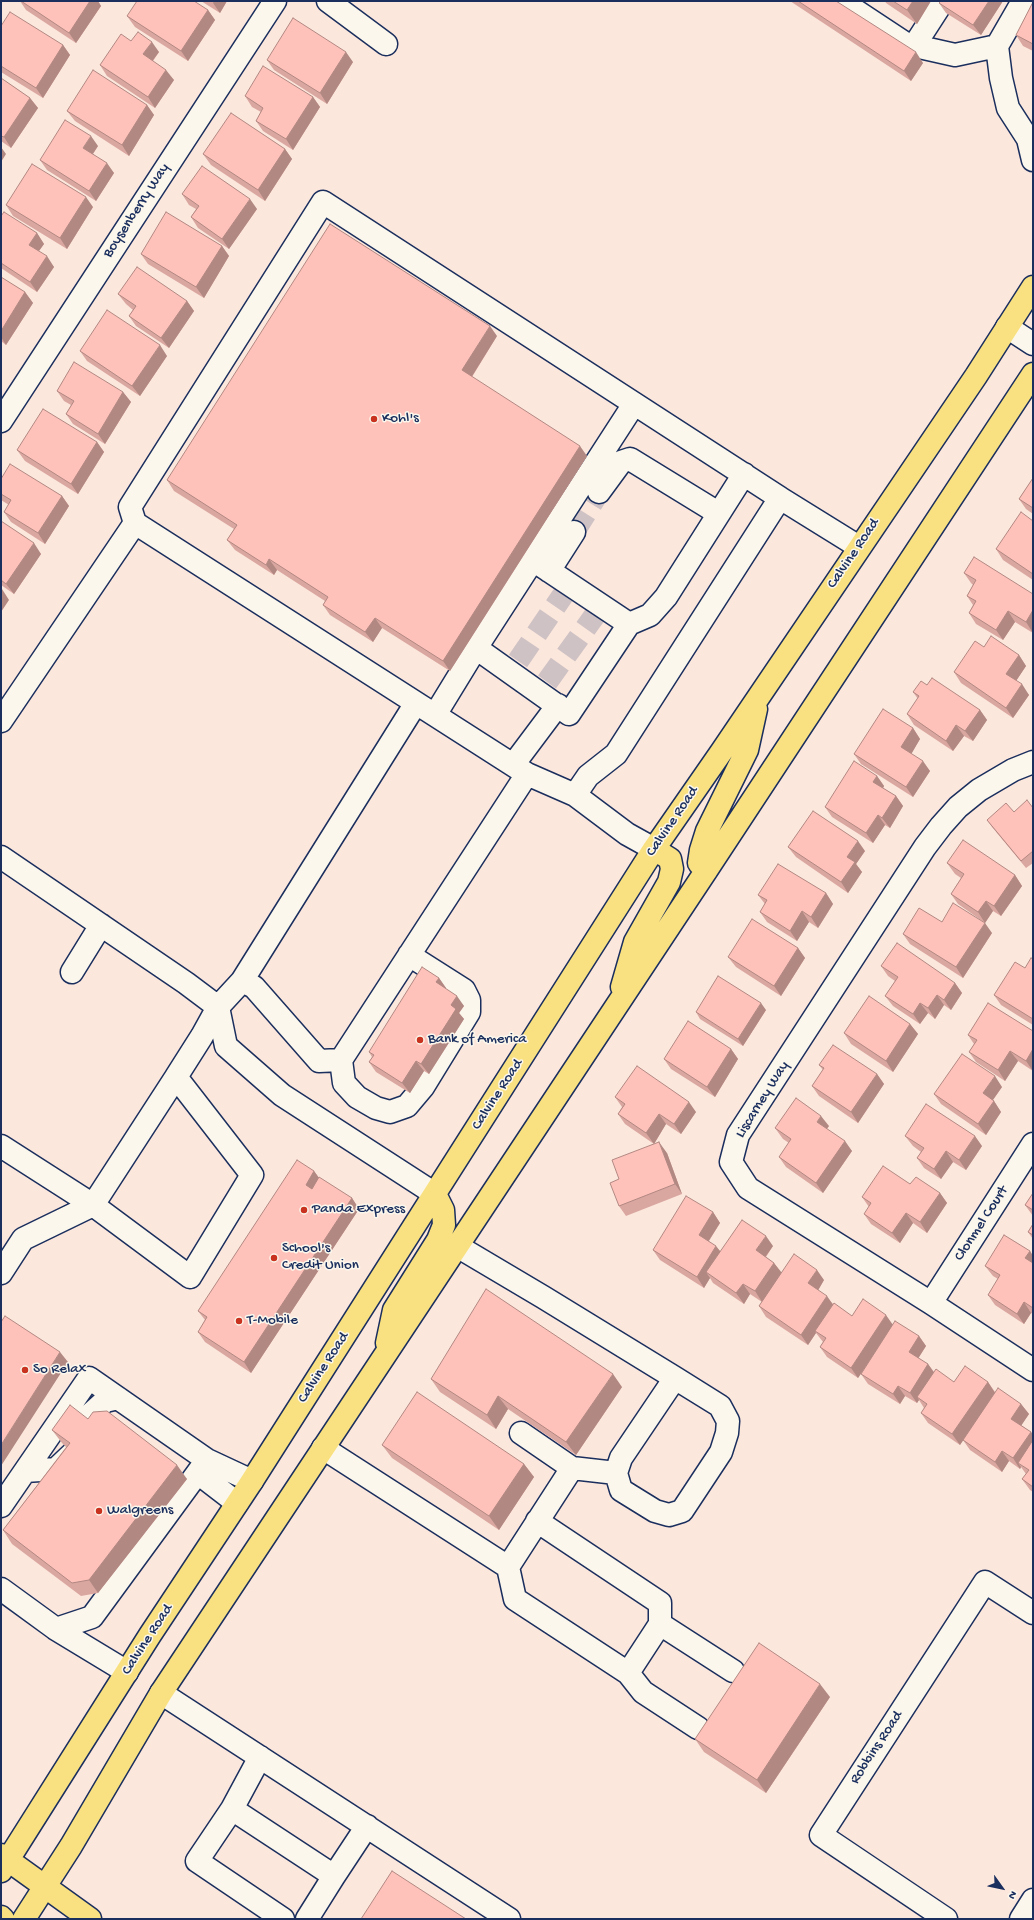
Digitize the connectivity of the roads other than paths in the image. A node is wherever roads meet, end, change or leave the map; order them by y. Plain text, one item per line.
1 (274, 1) edge
2 (328, 1) edge
3 (841, 1) edge
4 (943, 1) edge
5 (1023, 1) edge
6 (386, 44) dead end
7 (914, 46) junction
8 (998, 46) junction
9 (1031, 146) edge
10 (1033, 287) edge
11 (1007, 328) junction
12 (1033, 344) edge
13 (1033, 374) edge
14 (634, 404) junction
15 (1, 421) edge
16 (744, 474) junction
17 (599, 492) tunnel mouth
18 (780, 498) junction
19 (718, 513) junction
20 (135, 523) junction
21 (574, 532) tunnel mouth
22 (859, 547) junction
23 (541, 566) junction
24 (629, 624) junction
25 (476, 648) junction
26 (759, 696) junction
27 (416, 703) junction
28 (558, 705) junction
29 (435, 715) junction
30 (1, 721) edge
31 (1033, 762) edge
32 (520, 770) junction
33 (575, 795) junction
34 (654, 849) junction
35 (1, 857) edge
36 (706, 871) junction
37 (101, 925) junction
38 (409, 955) junction
39 (72, 972) dead end
40 (242, 981) junction
41 (616, 1007) junction
42 (218, 1008) junction
43 (341, 1060) junction
44 (176, 1077) junction
45 (1033, 1144) edge
46 (1, 1146) edge
47 (435, 1194) junction
48 (93, 1205) junction
49 (457, 1246) junction
50 (1, 1273) edge
51 (931, 1303) junction
52 (384, 1356) junction
53 (1033, 1370) edge
54 (674, 1378) junction
55 (124, 1402) junction
56 (87, 1425) edge
57 (521, 1434) edge
58 (323, 1448) junction
59 (70, 1449) edge
60 (29, 1466) junction
61 (202, 1466) junction
62 (572, 1468) junction
63 (616, 1474) junction
64 (252, 1481) junction
65 (237, 1503) junction
66 (1, 1506) edge
67 (537, 1522) junction
68 (508, 1567) junction
69 (2, 1590) edge
70 (1033, 1613) edge
71 (660, 1624) junction
72 (56, 1630) junction
73 (127, 1672) junction
74 (733, 1672) dead end
75 (628, 1673) junction
76 (161, 1693) junction
77 (698, 1728) dead end
78 (260, 1756) junction
79 (232, 1809) junction
80 (367, 1826) junction
81 (3, 1862) edge
82 (334, 1876) junction
83 (44, 1887) junction
84 (1033, 1900) edge
85 (24, 1919) edge
86 (90, 1919) edge
87 (283, 1919) edge
88 (307, 1919) edge
89 (509, 1919) edge
90 (946, 1919) edge
91 (1021, 1919) edge

1 - 15 street, Boysenberry Way
2 - 6 street
3 - 7 street
4 - 7 street
5 - 8 street
7 - 8 street
8 - 9 street
10 - 11 main road, Calvine Road
11 - 12 street
11 - 22 main road, Calvine Road
13 - 36 main road
14 - 16 street
14 - 20 street
14 - 23 street
16 - 18 street
16 - 19 street
17 - 19 street
18 - 22 street
18 - 33 street
19 - 24 street
20 - 27 street
20 - 30 street
21 - 23 street
22 - 26 main road, Calvine Road
23 - 24 street
23 - 25 street
24 - 28 street
25 - 28 street
25 - 29 street
26 - 34 main road, Calvine Road
26 - 36 main road
27 - 29 street
27 - 40 street
28 - 32 street
29 - 32 street
31 - 51 street, Liscarney Way
32 - 33 street
32 - 38 street
33 - 34 street
34 - 41 main road
34 - 47 main road, Calvine Road
35 - 37 street
36 - 41 main road
37 - 39 street
37 - 42 street
38 - 43 street
38 - 43 street
40 - 42 street
40 - 43 street
41 - 49 main road
42 - 44 street
42 - 47 street
44 - 48 street
44 - 48 street
45 - 51 street, Clonmel Court
46 - 48 street
47 - 52 main road
47 - 64 main road, Calvine Road
48 - 50 street
49 - 52 main road
49 - 54 street
51 - 53 street, Liscarney Way
52 - 58 main road
54 - 63 street
54 - 63 street
55 - 56 street
55 - 60 street
55 - 61 street
57 - 62 street
58 - 68 street
58 - 76 main road
59 - 60 street
60 - 66 street
61 - 64 street
61 - 65 street
61 - 72 street
62 - 63 street
62 - 67 street
64 - 65 main road, Calvine Road
65 - 73 main road, Calvine Road
67 - 68 street
67 - 71 street
68 - 75 street
69 - 72 street
70 - 90 street, Robbins Road
71 - 74 street
71 - 75 street
72 - 73 street
73 - 81 main road, Calvine Road
75 - 77 street
76 - 78 street
76 - 83 main road
78 - 79 street
78 - 80 street
79 - 82 street
79 - 87 street
80 - 82 street
80 - 89 street
81 - 83 main road
82 - 88 street
83 - 85 main road
83 - 86 main road
84 - 91 street

